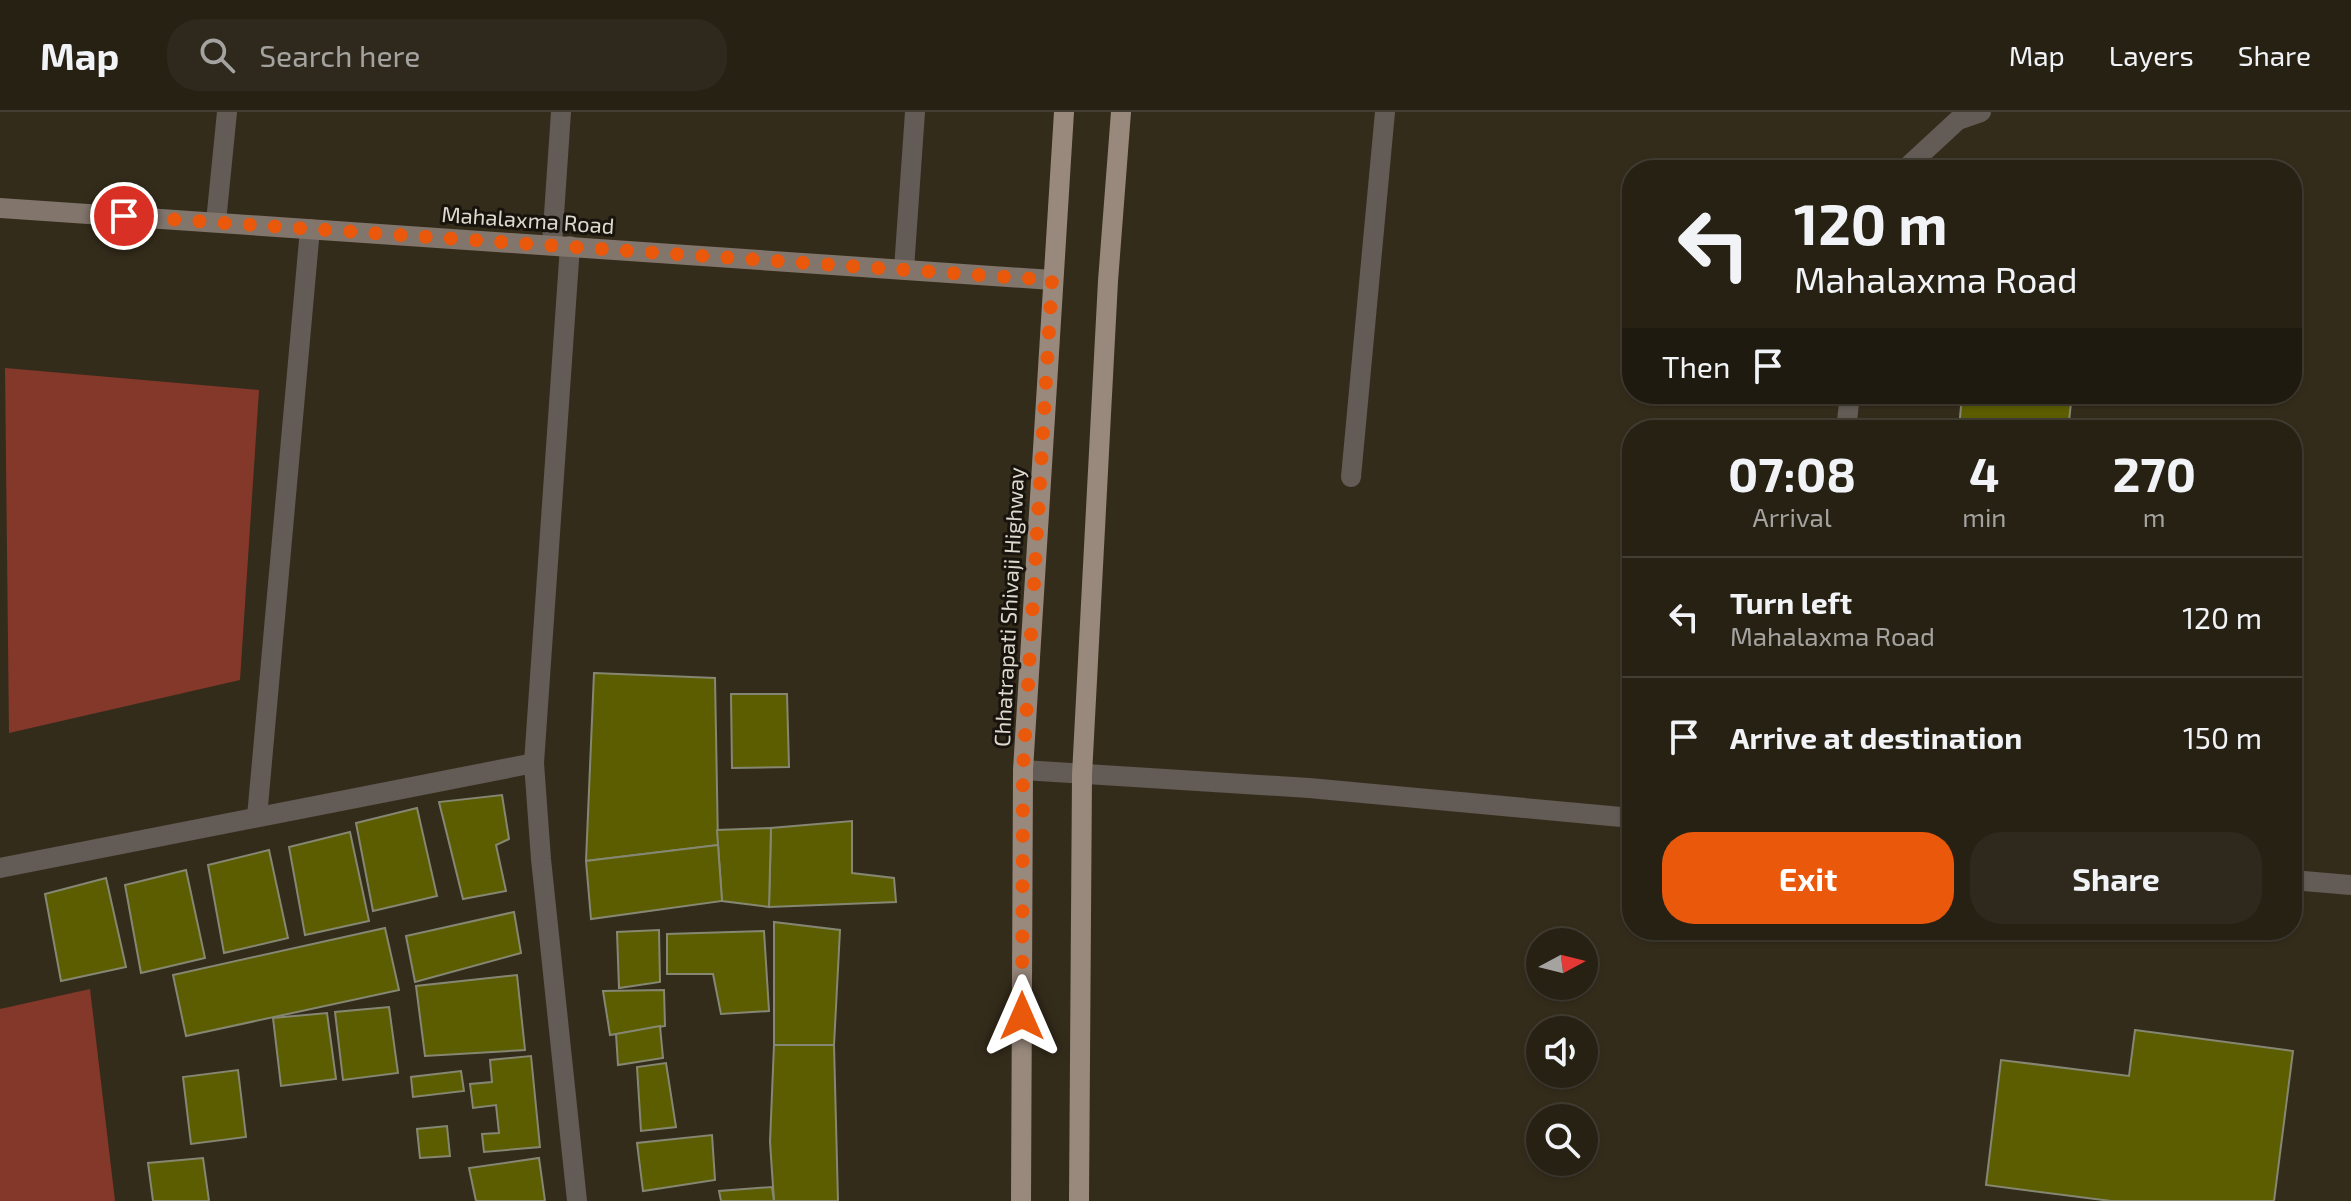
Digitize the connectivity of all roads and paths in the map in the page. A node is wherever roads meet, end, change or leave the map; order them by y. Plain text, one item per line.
1 (227, 112) edge
2 (561, 112) edge
3 (915, 112) edge
4 (1064, 112) edge
5 (1121, 112) edge
6 (1385, 112) edge
7 (1981, 112) edge
8 (1915, 160) edge
9 (0, 208) edge
10 (216, 222) junction
11 (310, 229) junction
12 (561, 245) junction
13 (904, 269) junction
14 (1052, 280) junction
15 (1351, 477) dead end
16 (534, 763) junction
17 (1023, 770) junction
18 (1082, 775) junction
19 (257, 817) junction
20 (1622, 817) edge
21 (0, 868) edge
22 (2302, 881) edge
23 (2351, 885) edge
24 (577, 1201) edge
25 (1021, 1201) edge
26 (1079, 1201) edge

1 - 10 street
2 - 12 street
3 - 13 street
4 - 14 main road, Chhatrapati Shivaji Highway
5 - 18 main road
6 - 15 street
7 - 8 street
9 - 10 street, Mahalaxma Road
10 - 11 street, Mahalaxma Road
11 - 12 street, Mahalaxma Road
11 - 19 street
12 - 13 street, Mahalaxma Road
12 - 16 street
13 - 14 street, Mahalaxma Road
14 - 17 main road, Chhatrapati Shivaji Highway
16 - 19 street
16 - 24 street
17 - 18 street
17 - 25 main road, Chhatrapati Shivaji Highway
18 - 20 street
18 - 26 main road
19 - 21 street
22 - 23 street

